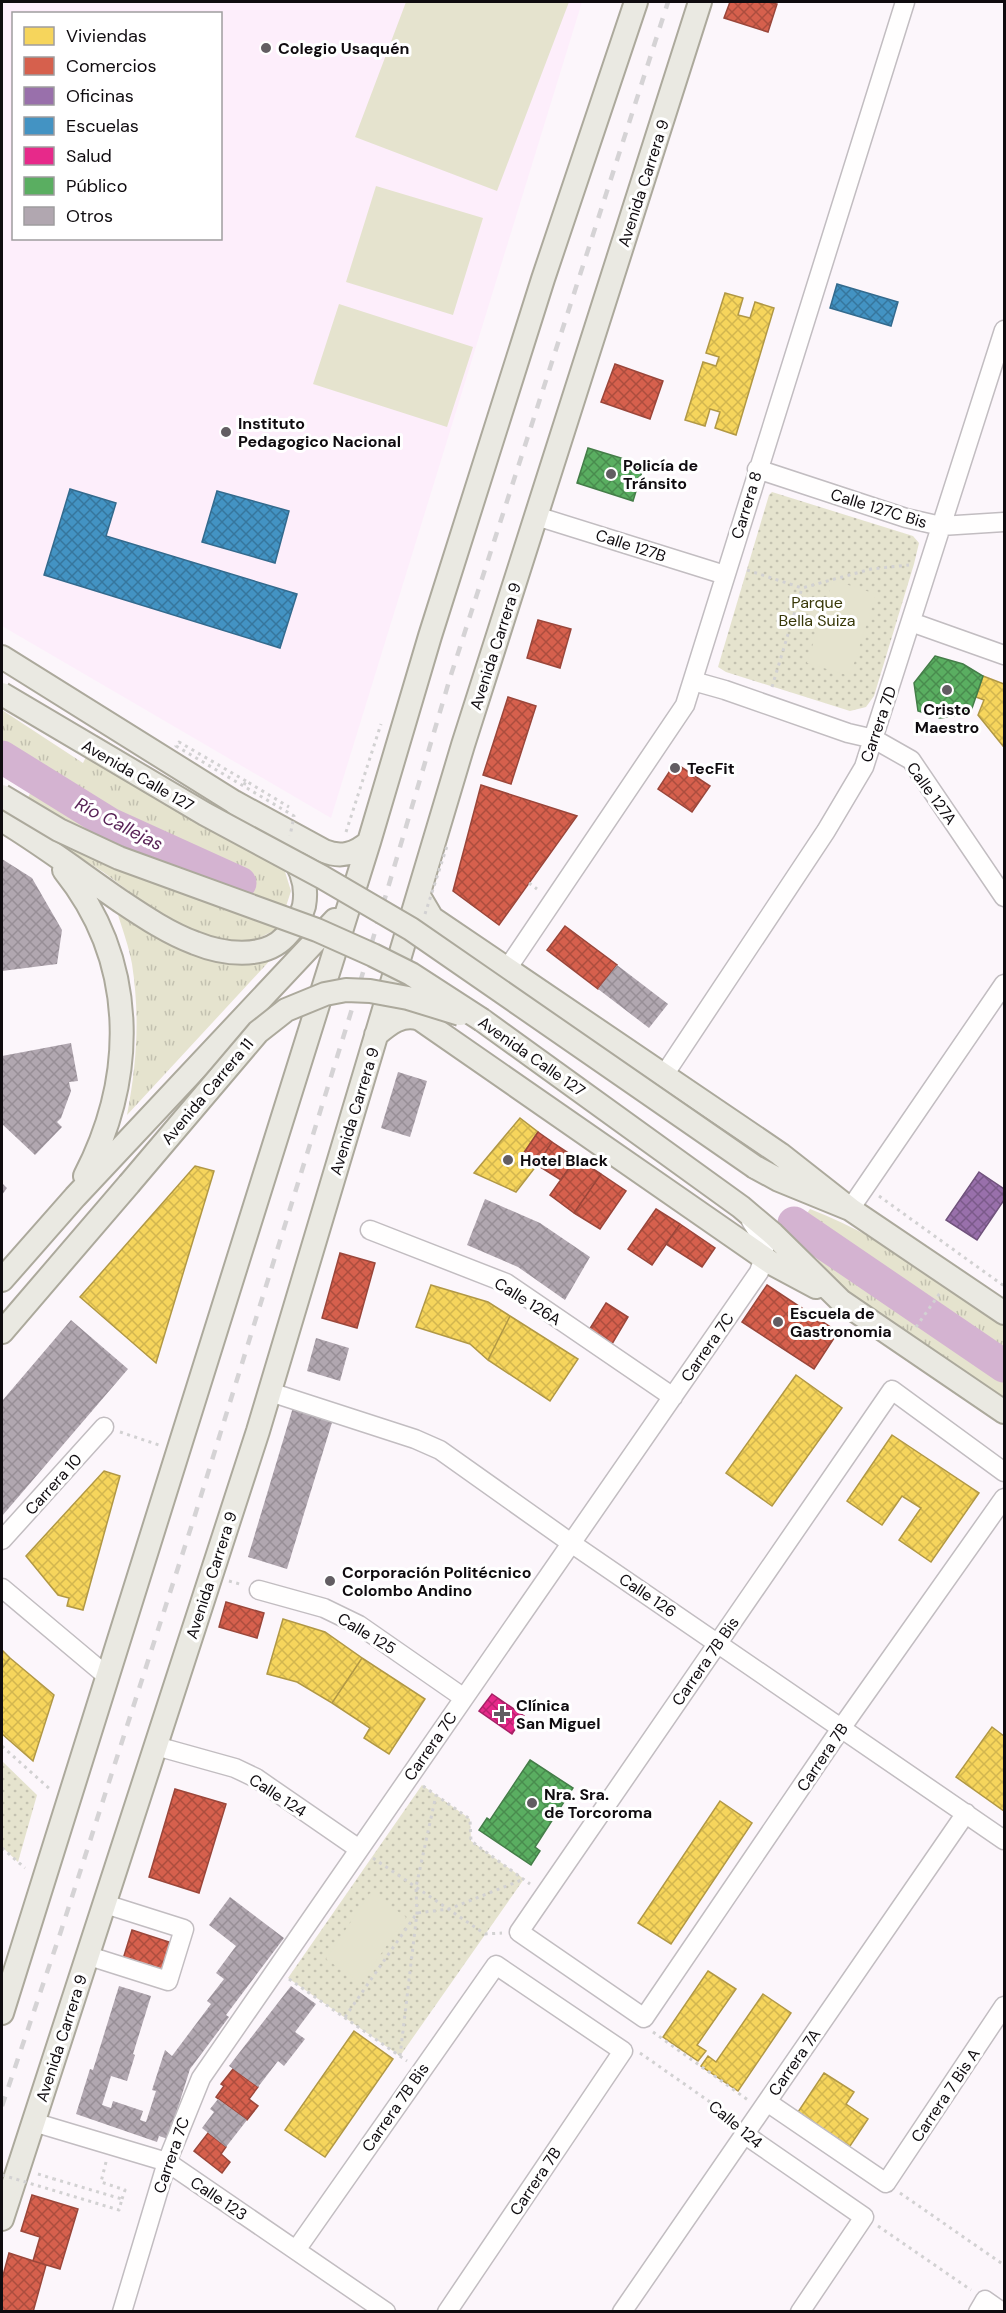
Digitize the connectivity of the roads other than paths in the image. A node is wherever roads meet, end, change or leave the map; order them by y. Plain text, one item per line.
1 (636, 2) edge
2 (700, 2) edge
3 (905, 2) edge
4 (1005, 330) edge
5 (757, 469) junction
6 (536, 516) junction
7 (1005, 522) edge
8 (940, 526) junction
9 (725, 575) junction
10 (911, 622) junction
11 (1005, 655) edge
12 (2, 657) edge
13 (693, 681) junction
14 (2, 694) edge
15 (874, 739) junction
16 (2, 796) edge
17 (234, 802) junction
18 (2, 820) edge
19 (369, 842) junction
20 (49, 852) junction
21 (419, 896) junction
22 (1005, 897) edge
23 (350, 904) junction
24 (507, 969) junction
25 (1005, 984) edge
26 (482, 1020) junction
27 (376, 1035) junction
28 (664, 1075) junction
29 (75, 1197) junction
30 (741, 1207) junction
31 (850, 1209) junction
32 (370, 1230) dead end
33 (764, 1258) junction
34 (2, 1280) edge
35 (841, 1301) junction
36 (1005, 1313) edge
37 (2, 1332) edge
38 (270, 1392) junction
39 (673, 1397) junction
40 (1005, 1412) edge
41 (104, 1427) road end
42 (1005, 1472) edge
43 (1005, 1498) edge
44 (2, 1540) edge
45 (571, 1543) junction
46 (2, 1588) edge
47 (259, 1590) road end
48 (718, 1642) junction
49 (108, 1677) junction
50 (464, 1698) junction
51 (842, 1727) junction
52 (156, 1746) junction
53 (966, 1813) junction
54 (1005, 1840) edge
55 (359, 1849) junction
56 (105, 1904) junction
57 (88, 1956) junction
58 (496, 1965) joint
59 (1005, 2006) edge
60 (2, 2013) edge
61 (644, 2018) joint
62 (767, 2102) junction
63 (33, 2122) junction
64 (744, 2134) junction
65 (167, 2162) junction
66 (2, 2218) edge
67 (296, 2250) junction
68 (981, 2306) edge
69 (122, 2312) edge
70 (386, 2312) edge
71 (447, 2312) edge
72 (622, 2312) edge
73 (800, 2312) edge
74 (1002, 2312) edge

1 - 19 main road
2 - 6 main road, Avenida Carrera 9
3 - 5 street, Carrera 8
4 - 8 street, Carrera 7D
5 - 8 street, Calle 127C Bis
5 - 9 street, Carrera 8
6 - 9 street, Calle 127B
6 - 21 main road, Avenida Carrera 9
7 - 8 street, Calle 127C Bis
8 - 10 street, Carrera 7D
9 - 13 street, Carrera 8
10 - 11 street
10 - 15 street, Carrera 7D
12 - 17 main road
13 - 15 street, Calle 127A
13 - 24 street, Carrera 8
14 - 31 main road, Avenida Calle 127, bridge
15 - 22 street, Calle 127A
15 - 28 street, Carrera 7D
16 - 26 main road, Avenida Calle 127, bridge
17 - 19 main road
17 - 20 main road
18 - 20 main road
19 - 23 main road
20 - 29 main road
21 - 24 main road
21 - 27 main road, Avenida Carrera 9
23 - 29 main road, Avenida Carrera 11
23 - 49 main road
24 - 28 main road
25 - 31 street
26 - 30 main road, Avenida Calle 127
26 - 37 main road, Avenida Carrera 11, bridge
27 - 33 main road
27 - 38 main road, Avenida Carrera 9
28 - 31 main road
29 - 34 main road, Avenida Carrera 11
30 - 33 street
30 - 35 main road, Avenida Calle 127
31 - 36 main road, Avenida Calle 127
32 - 39 street, Calle 126A
33 - 35 main road
33 - 39 street, Carrera 7C
35 - 40 main road, Avenida Calle 127
38 - 45 street, Calle 126
38 - 52 main road, Avenida Carrera 9
39 - 45 street, Carrera 7C
41 - 44 street, Carrera 10
42 - 48 street, Carrera 7B Bis
43 - 51 street, Carrera 7B
45 - 48 street, Calle 126
45 - 50 street, Carrera 7C
46 - 49 street
47 - 50 street, Calle 125
48 - 51 street, Calle 126
48 - 61 street, Carrera 7B Bis
49 - 60 main road
50 - 55 street, Carrera 7C
51 - 53 street, Calle 126
51 - 61 street, Carrera 7B
52 - 55 street, Calle 124
52 - 56 main road, Avenida Carrera 9
53 - 54 street, Calle 126
53 - 62 street, Carrera 7A
55 - 65 street, Carrera 7C
56 - 57 main road, Avenida Carrera 9
56 - 57 street
57 - 63 main road, Avenida Carrera 9
58 - 67 street, Carrera 7B Bis
58 - 71 street, Carrera 7B
59 - 62 street, Carrera 7 Bis A
62 - 64 street, Carrera 7A
63 - 65 street, Calle 123
63 - 66 main road, Avenida Carrera 9
64 - 72 street, Carrera 7A
64 - 73 street, Calle 124
65 - 67 street, Calle 123
65 - 69 street, Carrera 7C
67 - 70 street, Calle 123
68 - 74 street

